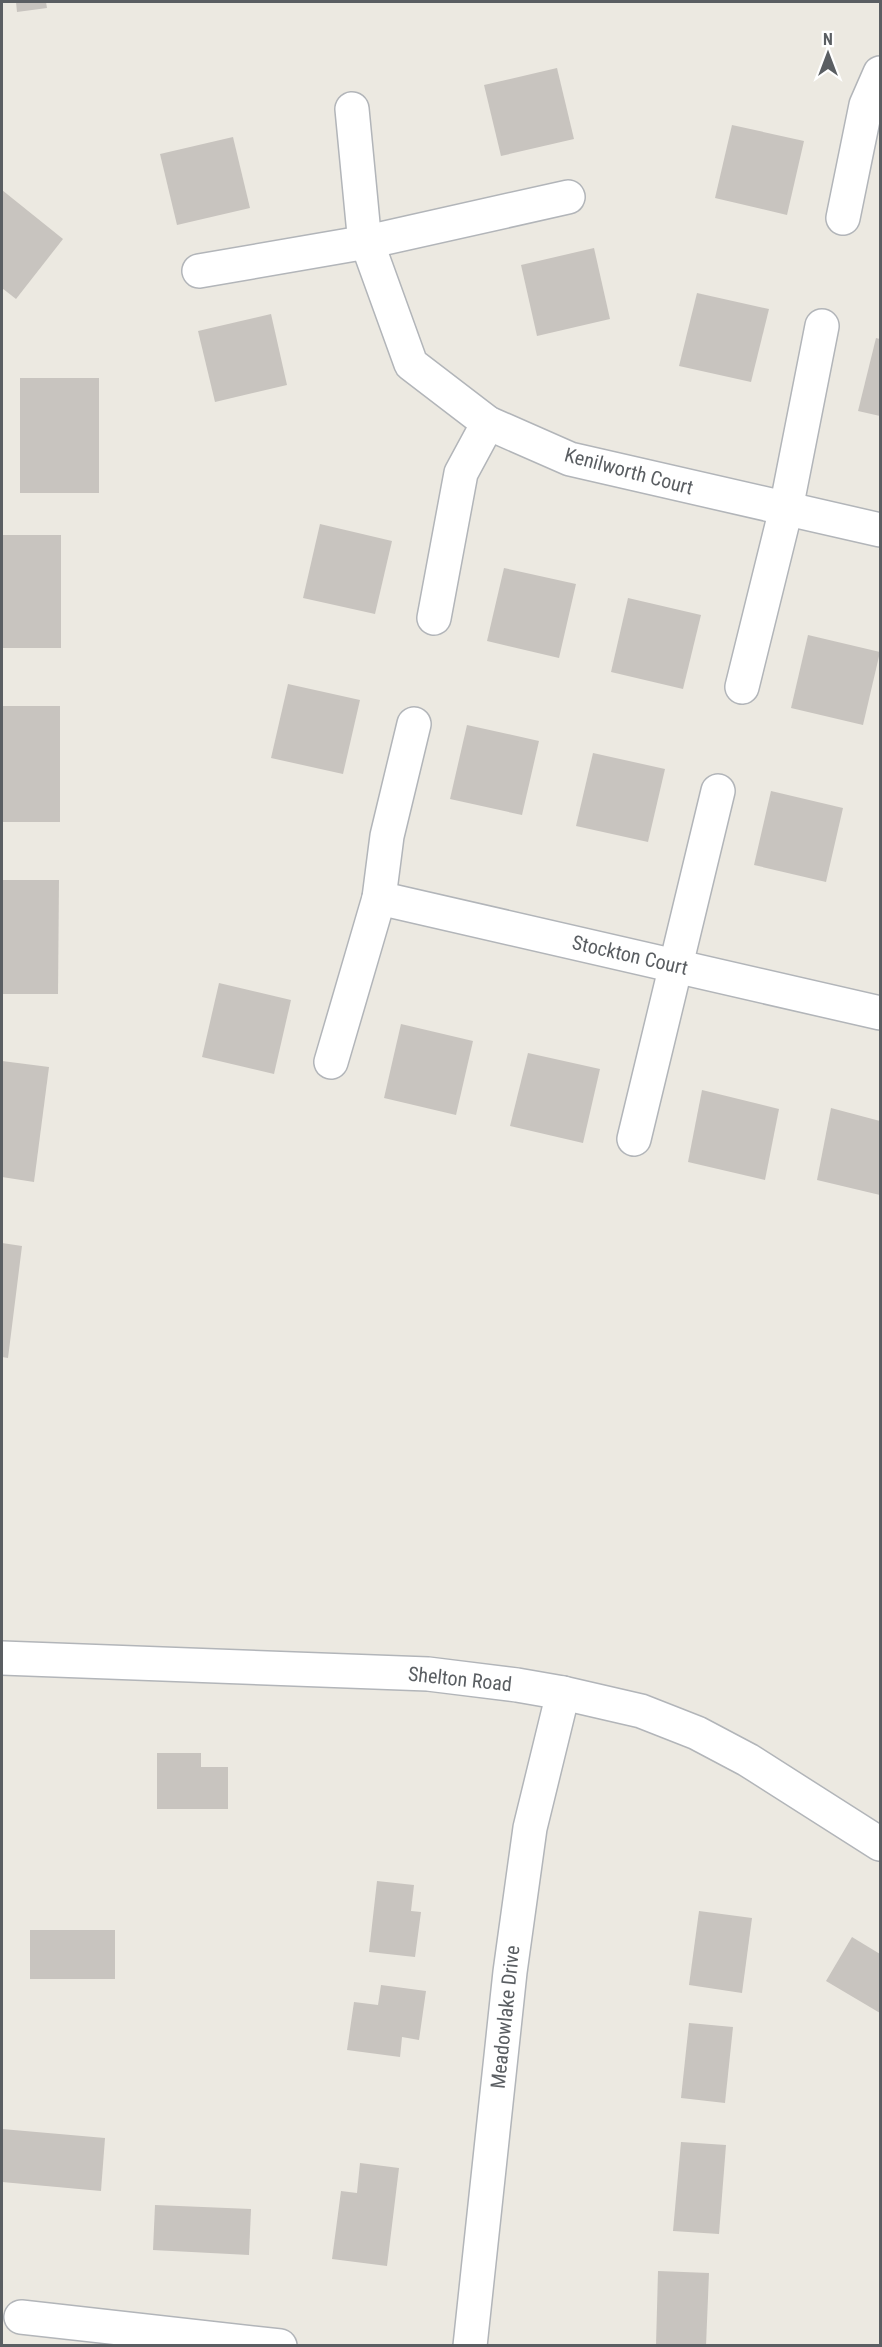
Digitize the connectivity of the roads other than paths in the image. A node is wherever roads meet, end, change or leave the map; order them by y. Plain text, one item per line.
1 (880, 74) edge
2 (352, 109) dead end
3 (568, 197) dead end
4 (843, 218) dead end
5 (367, 242) junction
6 (199, 271) dead end
7 (822, 326) dead end
8 (488, 423) junction
9 (786, 509) junction
10 (880, 530) edge
11 (434, 618) dead end
12 (742, 687) dead end
13 (414, 724) dead end
14 (718, 791) dead end
15 (379, 898) junction
16 (674, 966) junction
17 (880, 1013) edge
18 (331, 1062) dead end
19 (634, 1140) dead end
20 (2, 1658) edge
21 (563, 1693) junction
22 (880, 1844) edge
23 (21, 2317) dead end
24 (280, 2346) edge
25 (470, 2346) edge

1 - 4 street
2 - 5 street, Kenilworth Court
3 - 5 street
5 - 6 street
5 - 8 street, Kenilworth Court
7 - 9 street
8 - 9 street, Kenilworth Court
8 - 11 street
9 - 10 street, Kenilworth Court
9 - 12 street
13 - 15 street
14 - 16 street
15 - 16 street, Stockton Court
15 - 18 street
16 - 17 street, Stockton Court
16 - 19 street
20 - 21 street, Shelton Road
21 - 22 street, Shelton Road
21 - 25 street, Meadowlake Drive
23 - 24 street

